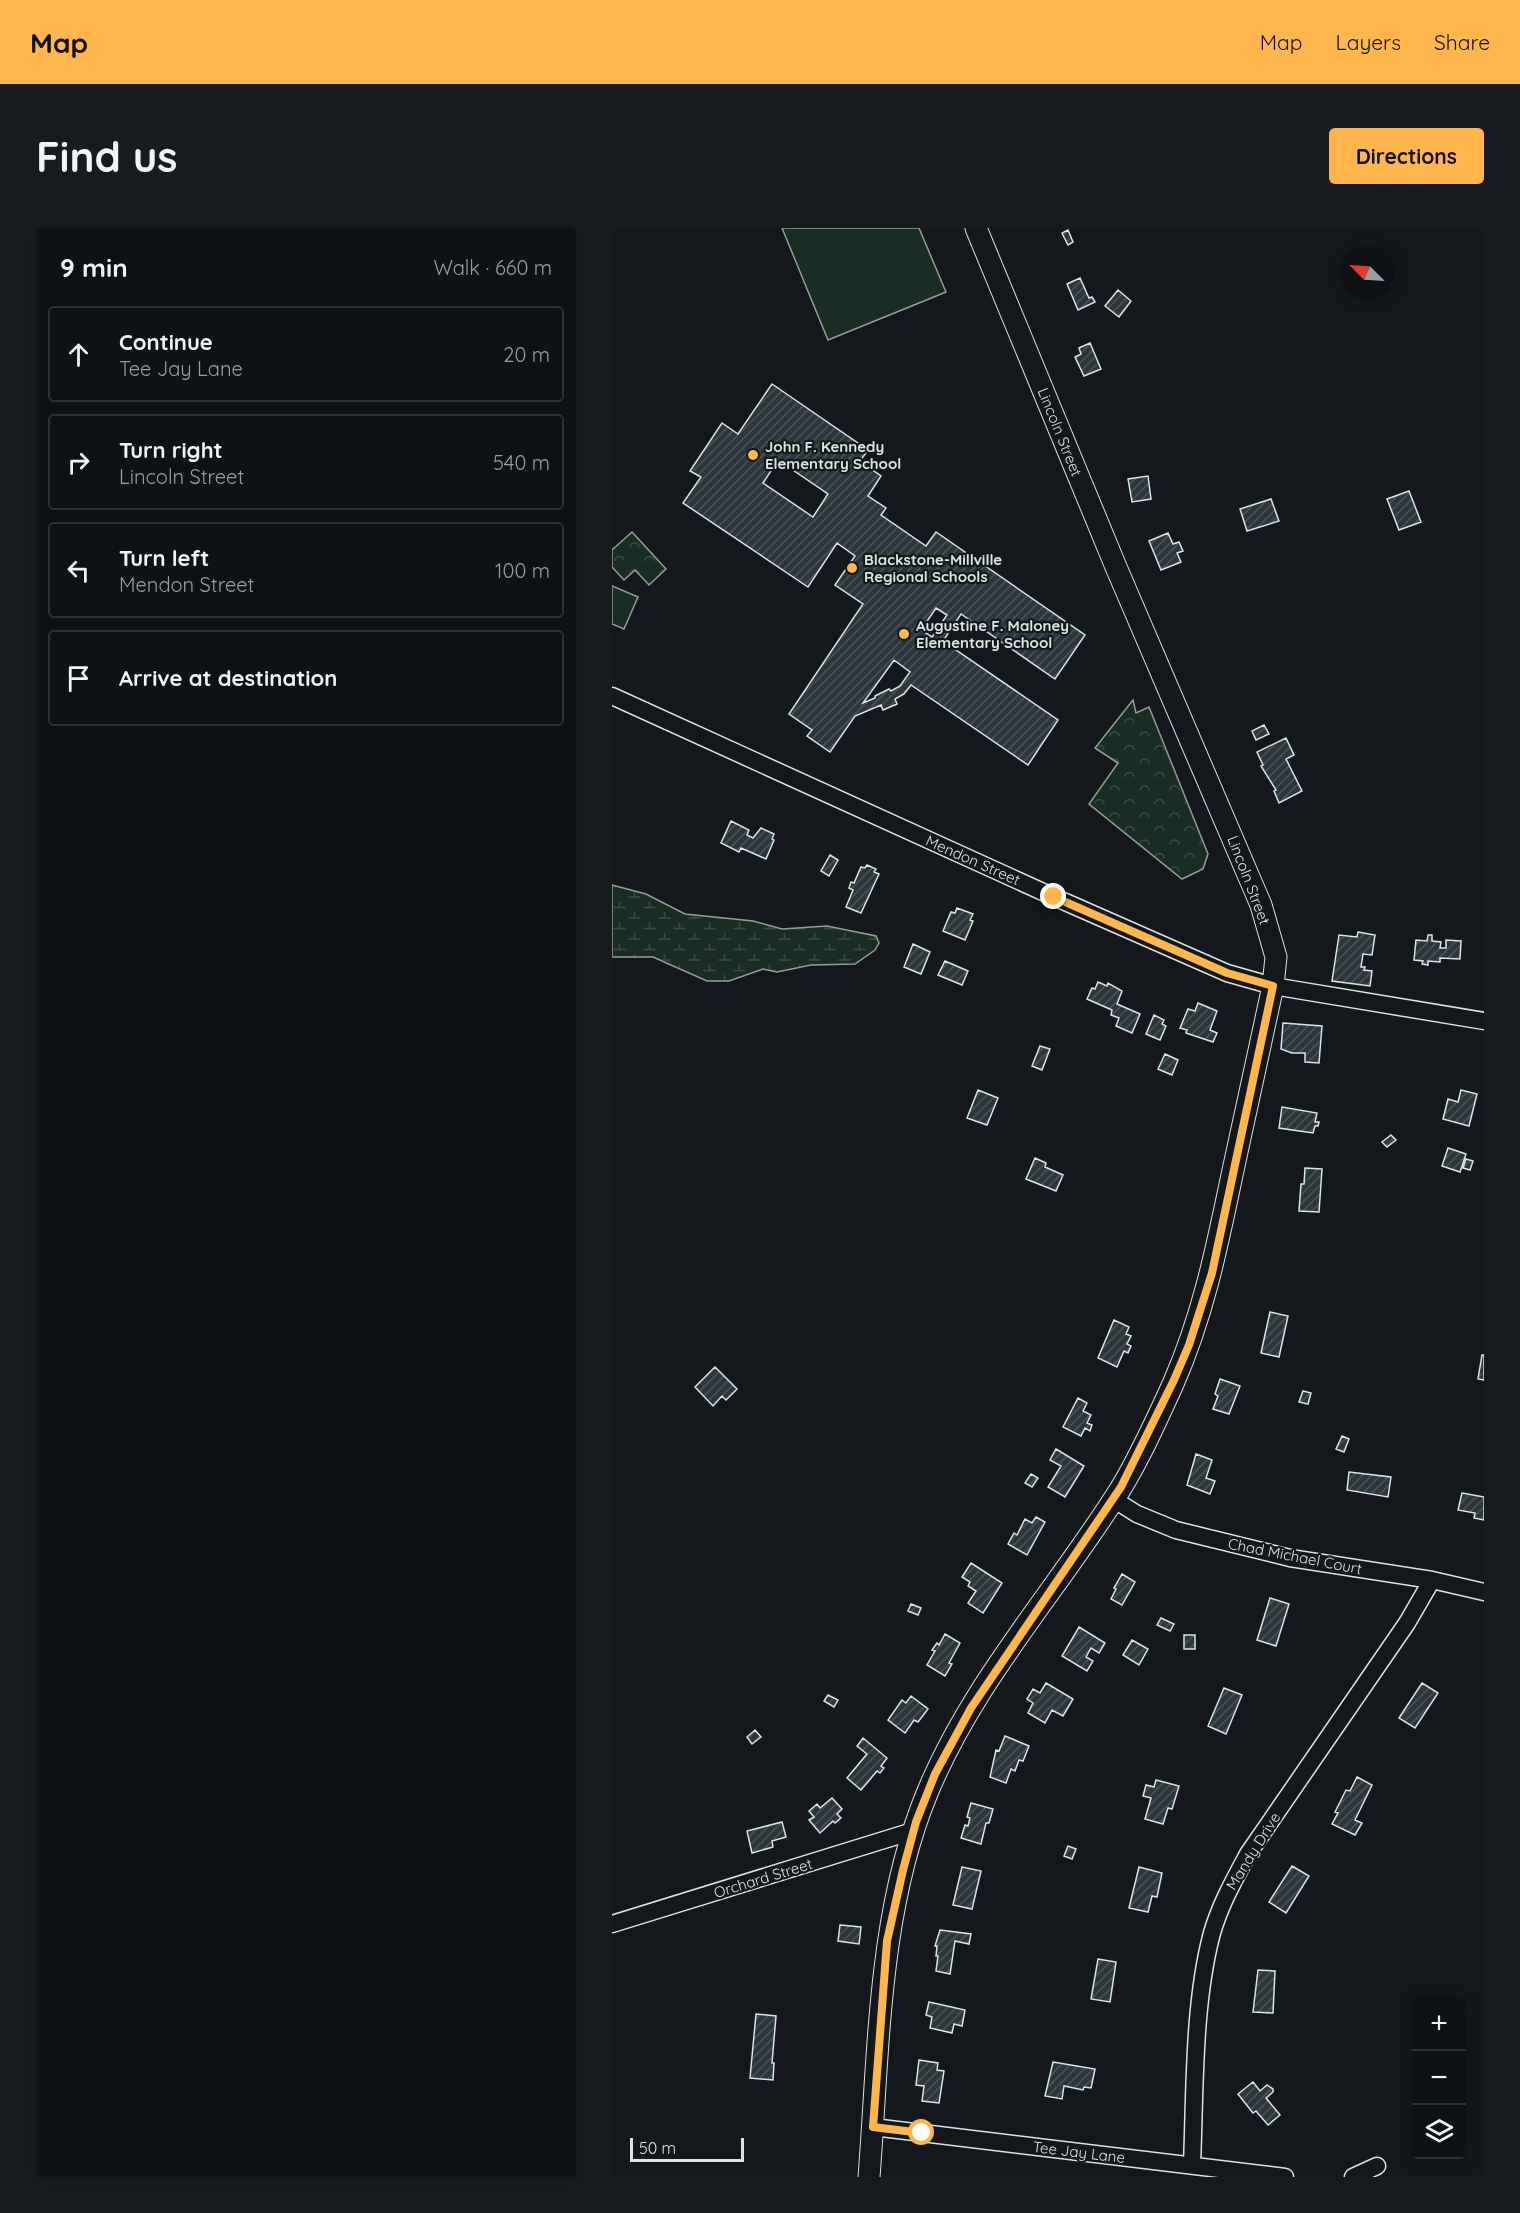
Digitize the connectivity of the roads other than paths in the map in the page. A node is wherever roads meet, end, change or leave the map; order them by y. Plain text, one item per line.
1 (976, 228) edge
2 (612, 696) edge
3 (1273, 986) junction
4 (1484, 1021) edge
5 (1113, 1499) junction
6 (1432, 1580) junction
7 (1484, 1592) edge
8 (913, 1831) junction
9 (612, 1924) edge
10 (873, 2127) junction
11 (1192, 2165) junction
12 (1377, 2166) dead end
13 (870, 2177) edge
14 (1285, 2177) edge
15 (1353, 2177) edge

1 - 3 main road, Lincoln Street
2 - 3 street, Mendon Street
3 - 4 street, Mendon Street
3 - 5 main road, Lincoln Street
5 - 6 street, Chad Michael Court
5 - 8 main road, Lincoln Street
6 - 7 street, Chad Michael Court
6 - 11 street, Mandy Drive
8 - 9 street, Orchard Street
8 - 10 main road, Lincoln Street
10 - 11 street, Tee Jay Lane
10 - 13 main road, Lincoln Street
11 - 14 street, Tee Jay Lane
12 - 15 street

